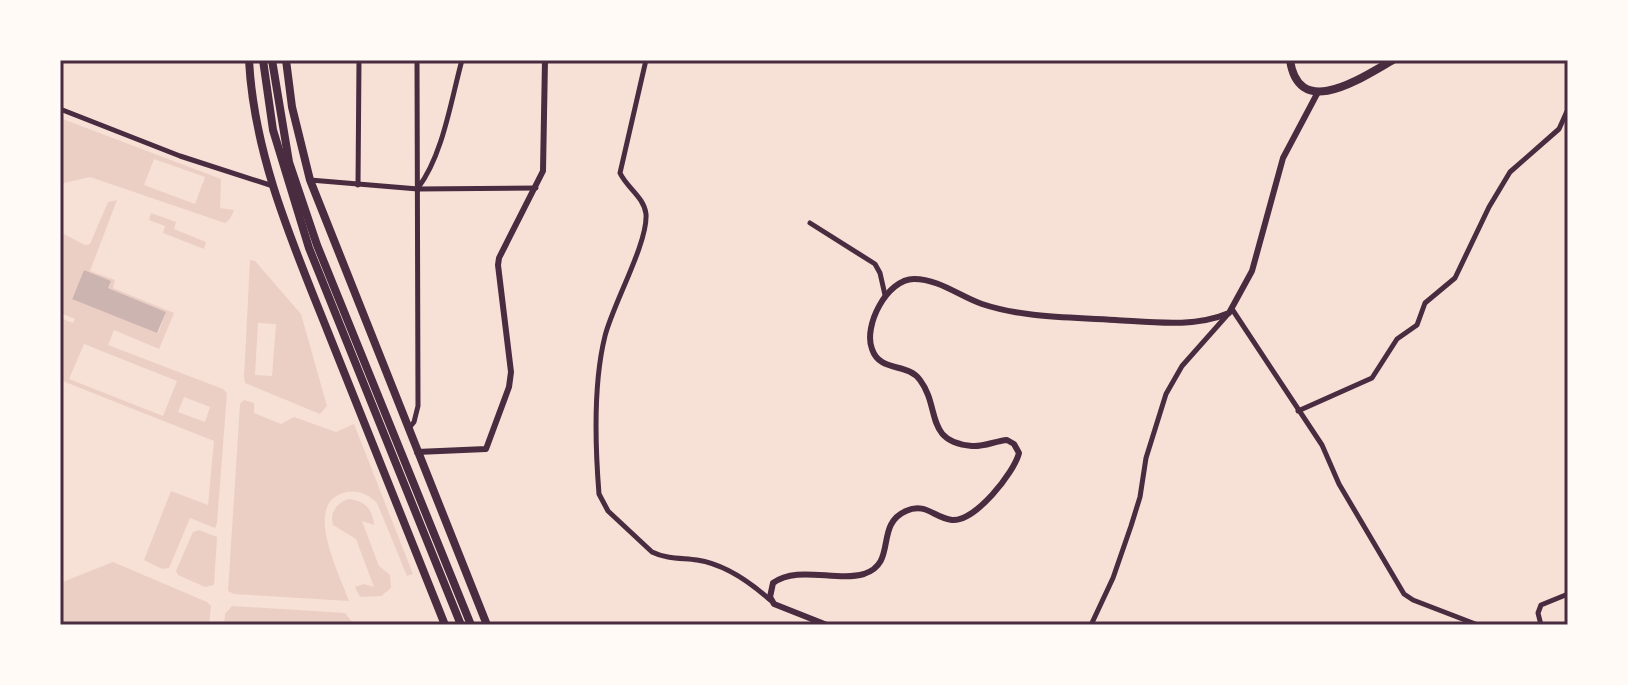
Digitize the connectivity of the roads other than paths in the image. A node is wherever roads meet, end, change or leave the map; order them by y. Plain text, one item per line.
1 (249, 60) edge
2 (263, 60) edge
3 (272, 60) edge
4 (286, 60) edge
5 (359, 60) edge
6 (417, 60) edge
7 (462, 60) edge
8 (545, 60) edge
9 (646, 60) edge
10 (1290, 60) edge
11 (1393, 60) edge
12 (1318, 92) junction
13 (60, 109) edge
14 (1568, 109) edge
15 (310, 180) junction
16 (358, 185) junction
17 (273, 186) junction
18 (537, 188) junction
19 (418, 189) junction
20 (810, 223) dead end
21 (885, 295) junction
22 (1231, 311) junction
23 (1298, 411) junction
24 (408, 430) junction
25 (417, 452) junction
26 (1568, 594) edge
27 (774, 604) junction
28 (445, 625) edge
29 (461, 625) edge
30 (471, 625) edge
31 (487, 625) edge
32 (827, 625) edge
33 (1091, 625) edge
34 (1478, 625) edge
35 (1541, 625) edge

1 - 17 main road
2 - 29 main road
3 - 30 main road
4 - 15 main road
5 - 16 street
6 - 19 street
7 - 19 street
8 - 18 street
9 - 27 street
10 - 12 main road
11 - 12 main road
12 - 22 street
13 - 17 street
14 - 23 street
15 - 16 street
15 - 24 main road
16 - 19 street
17 - 28 main road
18 - 19 street
18 - 25 street
19 - 24 street
20 - 21 street
21 - 22 street
21 - 27 street
22 - 23 street
22 - 33 street
23 - 34 street
24 - 25 main road
25 - 31 main road
26 - 35 street
27 - 32 street

